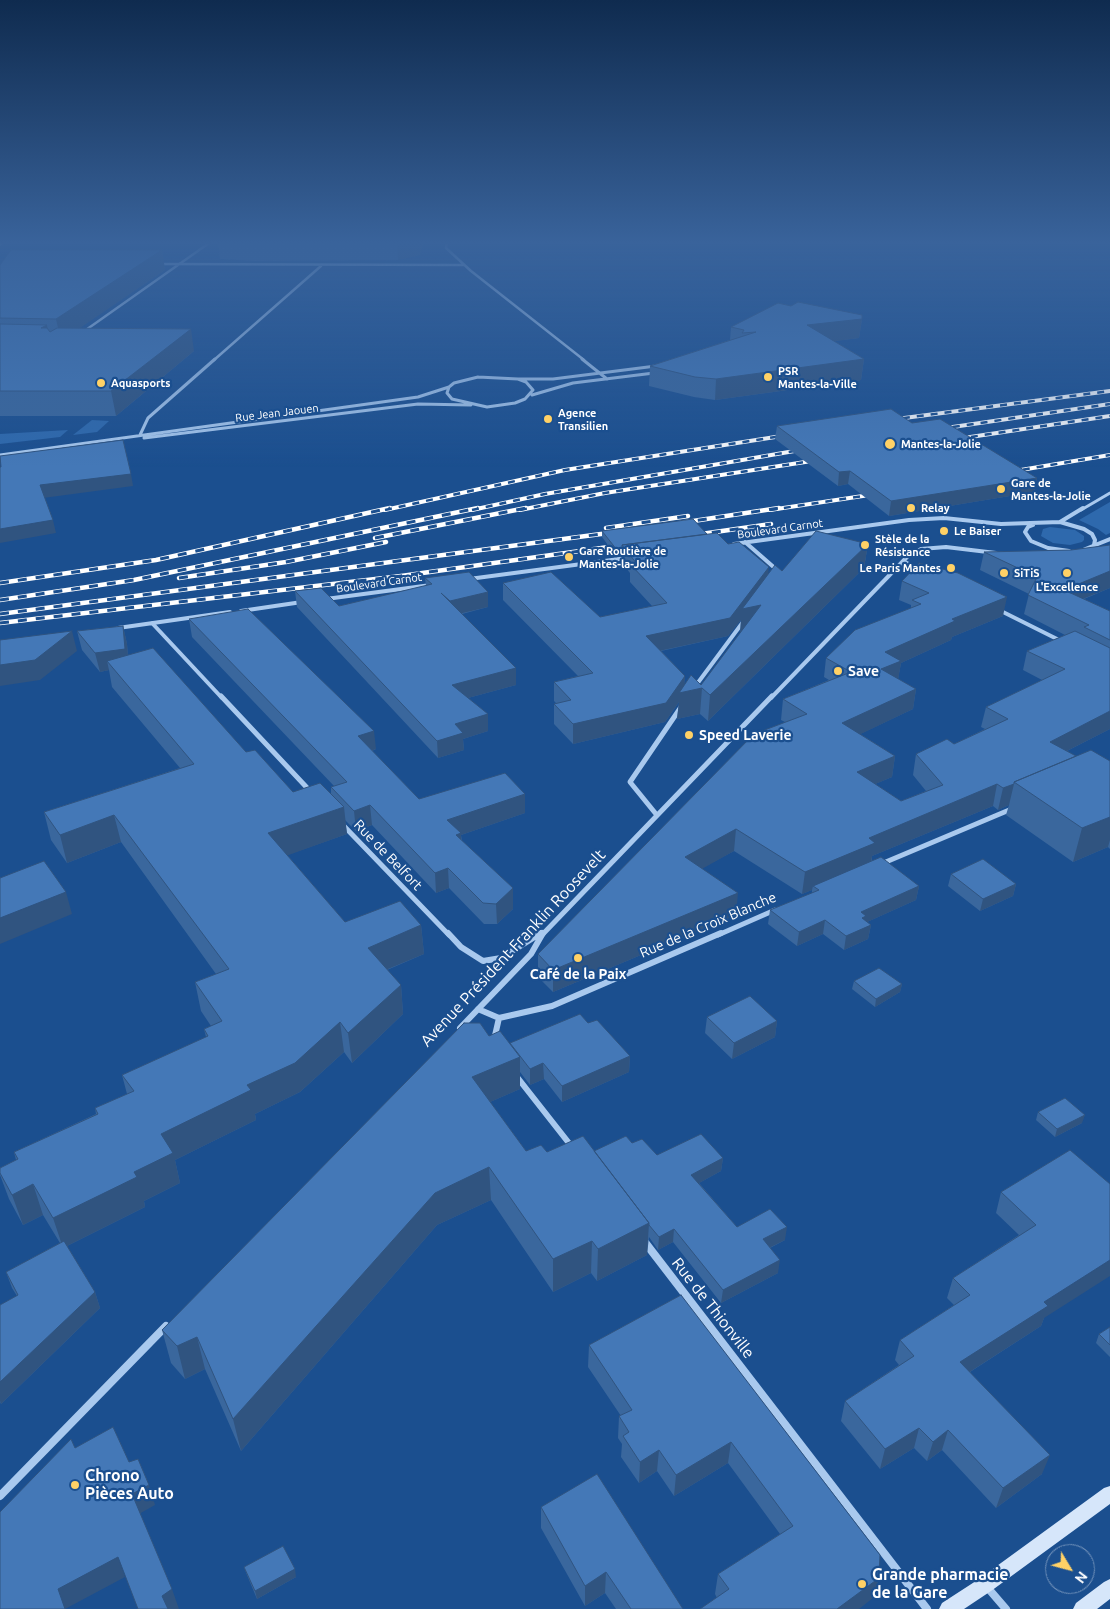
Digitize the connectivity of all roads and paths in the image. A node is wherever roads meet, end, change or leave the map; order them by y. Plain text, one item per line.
1 (106, 316) edge
2 (264, 316) edge
3 (528, 316) edge
4 (82, 333) edge
5 (665, 365) edge
6 (661, 372) dead end
7 (600, 374) junction
8 (518, 379) junction
9 (606, 379) junction
10 (449, 387) junction
11 (532, 395) junction
12 (471, 405) junction
13 (141, 437) junction
14 (0, 455) edge
15 (1110, 493) edge
16 (1060, 522) junction
17 (1037, 523) junction
18 (1110, 539) edge
19 (745, 542) junction
20 (726, 545) edge
21 (1094, 545) junction
22 (1061, 550) junction
23 (999, 553) edge
24 (1042, 554) edge
25 (632, 558) edge
26 (903, 561) junction
27 (924, 572) edge
28 (778, 576) edge
29 (466, 580) edge
30 (437, 584) edge
31 (318, 600) edge
32 (308, 601) edge
33 (995, 608) edge
34 (745, 620) edge
35 (152, 623) junction
36 (114, 628) edge
37 (1066, 644) edge
38 (688, 696) edge
39 (682, 704) edge
40 (315, 796) edge
41 (1019, 806) dead end
42 (656, 814) junction
43 (336, 818) edge
44 (872, 868) edge
45 (781, 908) edge
46 (543, 933) junction
47 (478, 1009) junction
48 (499, 1018) junction
49 (452, 1035) edge
50 (493, 1045) edge
51 (511, 1069) edge
52 (578, 1156) edge
53 (639, 1235) edge
54 (174, 1319) edge
55 (1110, 1494) edge
56 (0, 1496) edge
57 (985, 1585) junction
58 (1110, 1588) edge
59 (927, 1609) edge
60 (948, 1609) edge
61 (1006, 1609) edge
62 (1082, 1609) edge

1 - 4 street
2 - 13 street
3 - 7 street
5 - 7 street, Rue Jean Jaouen
6 - 9 street, Rue Jean Jaouen
7 - 8 street, Rue Jean Jaouen
7 - 9 street
8 - 10 street, Rue Jean Jaouen
8 - 11 street
9 - 11 street, Rue Jean Jaouen
10 - 12 street
10 - 13 street, Rue Jean Jaouen
11 - 12 street, Rue Jean Jaouen
12 - 13 street, Rue Jean Jaouen
13 - 14 street, Rue Jean Jaouen
15 - 16 street
16 - 17 street, Boulevard Carnot
16 - 21 street
17 - 19 street, Boulevard Carnot
17 - 22 street
18 - 21 street
19 - 20 street, Boulevard Carnot
19 - 28 street
21 - 22 street
22 - 24 street
23 - 26 street, Avenue Président Franklin Roosevelt
25 - 29 street
26 - 27 street
26 - 42 street, Avenue Président Franklin Roosevelt
30 - 31 street, Boulevard Carnot
32 - 35 street
33 - 37 street
34 - 38 street
35 - 36 street
35 - 40 street
39 - 42 street
41 - 44 street
42 - 46 street, Avenue Président Franklin Roosevelt
43 - 46 street, Rue de Belfort
45 - 48 street, Rue de la Croix Blanche
46 - 47 street, Avenue Président Franklin Roosevelt
47 - 48 street
47 - 49 street, Avenue Président Franklin Roosevelt
48 - 50 street
51 - 52 street
53 - 59 street, Rue de Thionville
54 - 56 street
55 - 57 main road
57 - 60 main road
57 - 61 street
58 - 62 main road

